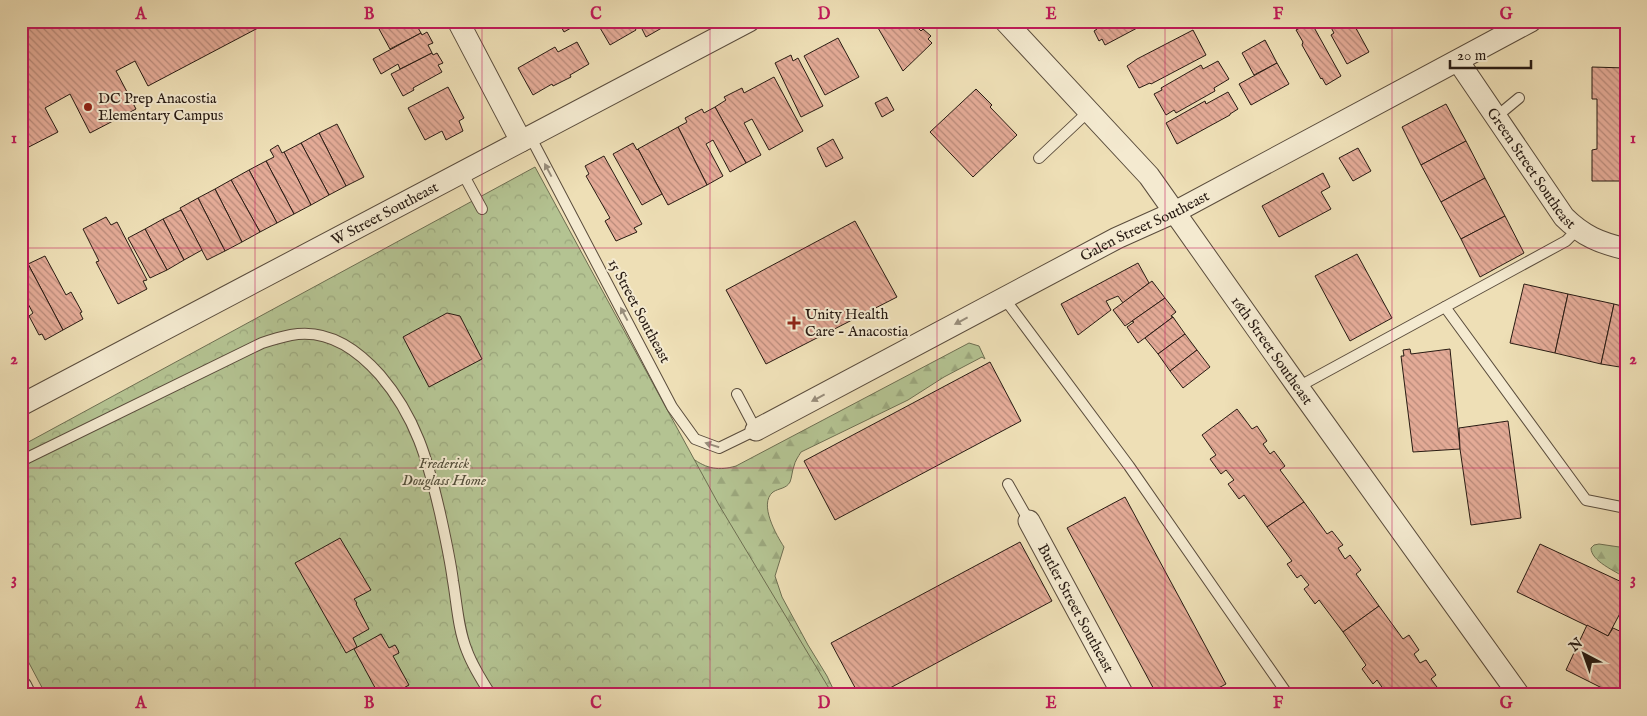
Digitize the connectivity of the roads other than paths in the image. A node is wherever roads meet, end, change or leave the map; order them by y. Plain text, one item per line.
1 (458, 21) edge
2 (749, 21) edge
3 (1005, 21) edge
4 (1531, 21) edge
5 (1458, 61) junction
6 (1519, 98) dead end
7 (1089, 111) junction
8 (1496, 117) junction
9 (525, 138) junction
10 (1039, 158) dead end
11 (462, 172) junction
12 (482, 209) dead end
13 (1175, 212) junction
14 (1577, 230) junction
15 (1626, 249) edge
16 (1004, 298) junction
17 (1445, 307) junction
18 (1298, 387) junction
19 (737, 394) dead end
20 (21, 405) edge
21 (756, 430) junction
22 (21, 461) edge
23 (1008, 484) dead end
24 (1626, 508) edge
25 (1029, 521) joint
26 (21, 687) edge
27 (26, 695) edge
28 (491, 695) edge
29 (1123, 695) edge
30 (1288, 695) edge
31 (1519, 695) edge

1 - 9 street
2 - 9 street, W Street Southeast
3 - 7 street, 16th Street Southeast
4 - 5 street, Galen Street Southeast
5 - 8 street, Green Street Southeast
5 - 13 street, Galen Street Southeast
6 - 8 lane
7 - 10 lane
7 - 13 street, 16th Street Southeast
8 - 14 street, Green Street Southeast
9 - 11 street, W Street Southeast
21 -> 9 lane, 15 Street Southeast
11 - 12 lane
11 - 20 street, W Street Southeast
13 - 16 street, Galen Street Southeast
13 - 18 street, 16th Street Southeast
14 - 15 street, Green Street Southeast
14 - 17 lane
16 -> 21 street, Galen Street Southeast
16 - 30 lane
17 - 18 lane
17 - 24 lane
18 - 31 street, 16th Street Southeast
19 - 21 lane
22 - 28 lane
23 - 25 lane
25 - 29 street, Butler Street Southeast
26 - 27 street

